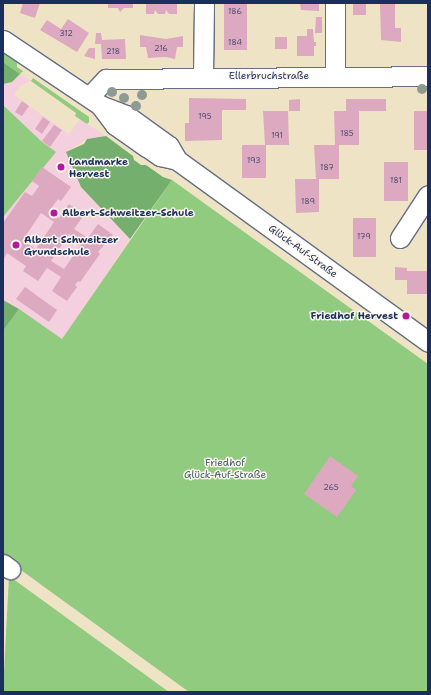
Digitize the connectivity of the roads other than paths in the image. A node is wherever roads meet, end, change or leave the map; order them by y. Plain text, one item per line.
1 (204, 3) edge
2 (335, 3) edge
3 (3, 40) edge
4 (203, 76) junction
5 (335, 76) junction
6 (428, 76) edge
7 (95, 101) junction
8 (428, 195) edge
9 (400, 238) dead end
10 (428, 342) edge

1 - 4 street
2 - 5 street
3 - 7 street, Glück-Auf-Straße
4 - 5 street, Ellerbruchstraße
4 - 7 street, Ellerbruchstraße
5 - 6 street, Ellerbruchstraße
7 - 10 street, Glück-Auf-Straße
8 - 9 street

